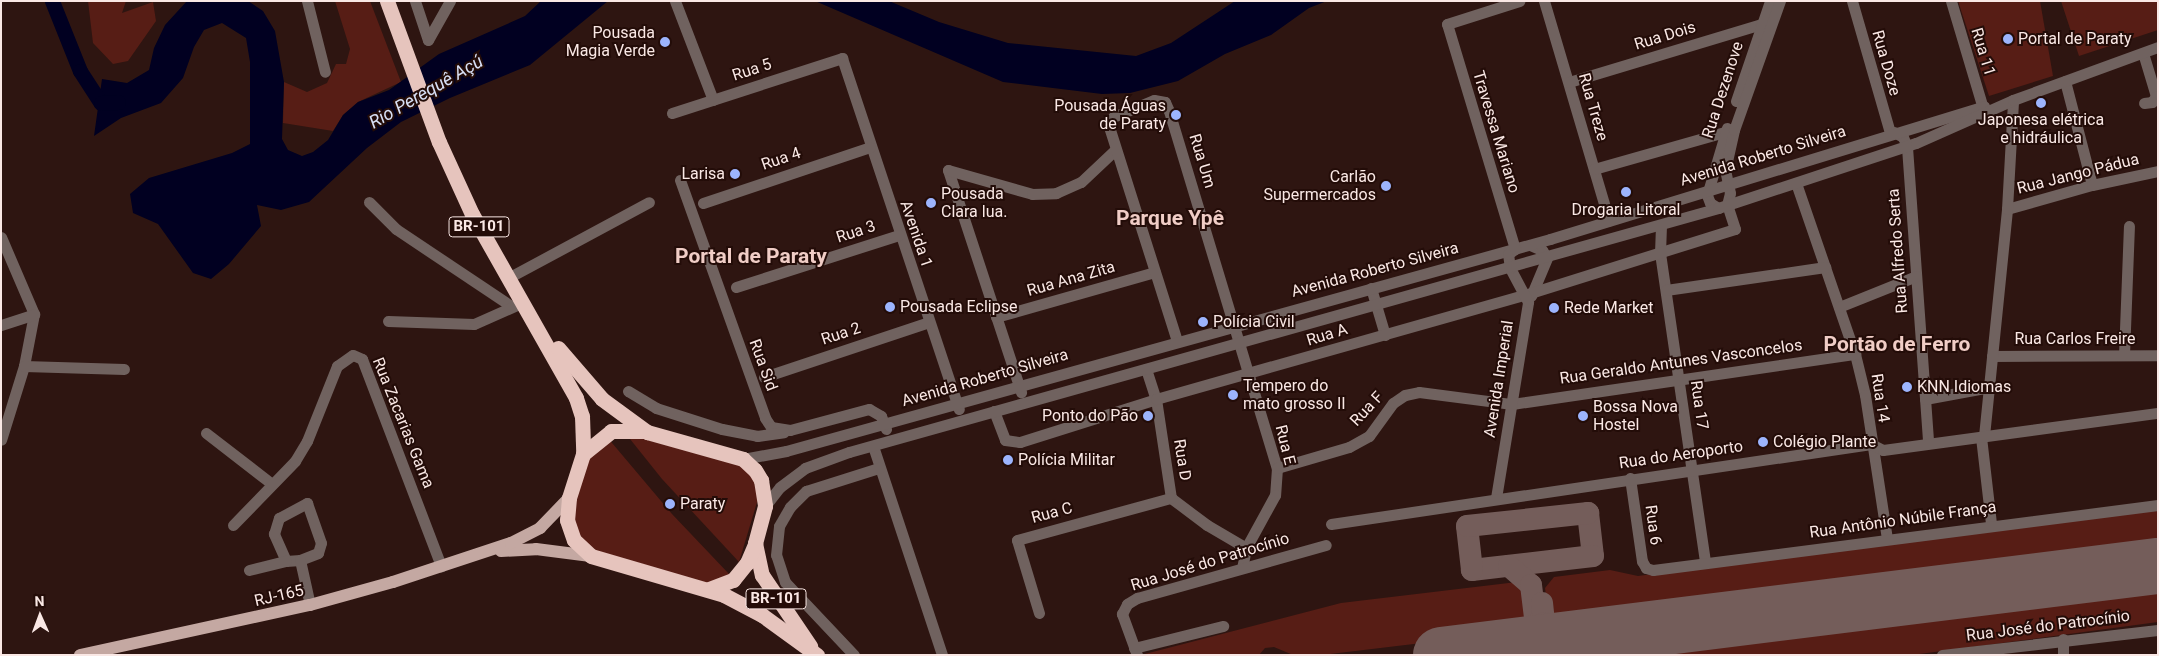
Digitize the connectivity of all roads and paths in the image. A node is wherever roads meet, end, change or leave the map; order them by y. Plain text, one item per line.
1 (387, 1) edge
2 (415, 1) edge
3 (450, 1) edge
4 (675, 1) edge
5 (1519, 1) edge
6 (1544, 1) edge
7 (1770, 1) edge
8 (1780, 1) edge
9 (1852, 1) edge
10 (1951, 1) edge
11 (306, 2) edge
12 (1766, 26) junction
13 (2158, 47) edge
14 (2143, 53) junction
15 (842, 58) joint
16 (325, 72) dead end
17 (2065, 81) junction
18 (1569, 82) junction
19 (713, 100) junction
20 (2013, 100) junction
21 (2144, 103) dead end
22 (1983, 109) junction
23 (672, 113) dead end
24 (1911, 127) junction
25 (1730, 130) junction
26 (1892, 133) junction
27 (1920, 142) junction
28 (870, 147) junction
29 (1906, 147) junction
30 (1115, 150) junction
31 (1594, 169) junction
32 (2158, 171) edge
33 (680, 180) dead end
34 (1796, 182) junction
35 (2092, 184) junction
36 (1727, 185) junction
37 (1708, 190) junction
38 (368, 202) dead end
39 (649, 202) dead end
40 (703, 203) dead end
41 (1723, 206) junction
42 (2007, 209) junction
43 (1609, 222) junction
44 (1661, 225) junction
45 (2129, 226) dead end
46 (900, 236) junction
47 (1, 237) edge
48 (1530, 245) junction
49 (1514, 249) junction
50 (1660, 253) junction
51 (1547, 258) junction
52 (1826, 267) junction
53 (1510, 268) junction
54 (1155, 272) junction
55 (1916, 276) junction
56 (508, 278) junction
57 (736, 287) dead end
58 (1371, 288) junction
59 (1666, 290) junction
60 (1528, 297) junction
61 (1376, 305) junction
62 (520, 306) junction
63 (1839, 307) junction
64 (34, 314) junction
65 (996, 317) junction
66 (388, 321) dead end
67 (1254, 321) junction
68 (929, 322) junction
69 (1, 325) edge
70 (1236, 326) junction
71 (1385, 335) junction
72 (1261, 338) junction
73 (1177, 341) junction
74 (1239, 344) junction
75 (1856, 354) junction
76 (2124, 355) junction
77 (2158, 355) edge
78 (1992, 356) junction
79 (24, 366) junction
80 (1146, 368) junction
81 (124, 369) dead end
82 (1248, 376) junction
83 (764, 377) dead end
84 (1679, 378) junction
85 (1019, 386) junction
86 (1990, 387) junction
87 (628, 391) dead end
88 (1156, 399) junction
89 (1925, 399) junction
90 (1024, 402) junction
91 (956, 404) junction
92 (1512, 404) junction
93 (994, 411) junction
94 (2158, 414) edge
95 (962, 420) junction
96 (884, 424) junction
97 (790, 430) junction
98 (647, 432) junction
99 (206, 433) dead end
100 (1982, 436) junction
101 (1, 440) edge
102 (890, 441) junction
103 (1928, 443) junction
104 (1871, 444) junction
105 (873, 446) junction
106 (583, 454) junction
107 (743, 458) junction
108 (879, 468) junction
109 (1278, 468) junction
110 (1692, 470) junction
111 (1630, 478) junction
112 (272, 484) junction
113 (569, 498) junction
114 (1171, 498) junction
115 (1496, 498) junction
116 (2158, 505) edge
117 (765, 506) junction
118 (1331, 524) dead end
119 (1991, 524) junction
120 (233, 525) dead end
121 (1887, 538) junction
122 (755, 543) junction
123 (1326, 545) dead end
124 (1246, 548) junction
125 (481, 553) junction
126 (591, 556) junction
127 (300, 560) junction
128 (286, 561) junction
129 (1705, 563) junction
130 (441, 566) junction
131 (1242, 568) junction
132 (249, 570) dead end
133 (1652, 570) joint
134 (709, 589) junction
135 (310, 606) junction
136 (1039, 613) dead end
137 (1223, 626) dead end
138 (2158, 630) edge
139 (2063, 639) junction
140 (814, 652) edge
141 (1136, 652) edge
142 (80, 655) edge
143 (854, 655) edge
144 (942, 655) edge
145 (1942, 655) edge
146 (2063, 655) edge

1 - 56 highway, BR-101
2 - 3 street
4 - 19 street
5 - 49 street, Travessa Mariano
6 - 18 street, Rua Treze
7 - 12 street, Rua Dezenove
8 - 12 street, Rua Dezenove
9 - 26 street, Rua Doze
10 - 22 street, Rua 11
11 - 16 street
12 - 18 street, Rua Dois
12 - 25 street, Rua Dezenove
13 - 14 street, Avenida Roberto Silveira
14 - 17 street, Avenida Roberto Silveira
14 - 21 street
15 - 19 street, Rua 5
15 - 28 street, Avenida 1
17 - 20 street, Avenida Roberto Silveira
17 - 35 street
18 - 31 street, Rua Treze
19 - 23 street, Rua 5
20 - 22 street, Avenida Roberto Silveira
20 - 42 street
22 - 24 street, Avenida Roberto Silveira
22 - 27 street, Avenida Roberto Silveira
24 - 26 street, Avenida Roberto Silveira
24 - 27 street
25 - 31 street
25 - 36 street, Rua Dezenove
25 - 37 street, Rua Dezenove
26 - 29 street
26 - 36 street, Avenida Roberto Silveira
27 - 29 street, Avenida Roberto Silveira
28 - 40 street, Rua 4
28 - 46 street, Avenida 1
29 - 34 street, Avenida Roberto Silveira
29 - 55 street, Rua Alfredo Serta
30 - 54 street
30 - 65 street
30 - 70 street, Rua Um
31 - 43 street, Rua Treze
32 - 35 street, Rua Jango Pádua
33 - 97 street, Rua Sid
34 - 41 street, Avenida Roberto Silveira
34 - 52 street, Rua 14
35 - 42 street, Rua Jango Pádua
36 - 37 street, Avenida Roberto Silveira
36 - 41 street, Rua Dezenove
37 - 41 street
37 - 43 street, Avenida Roberto Silveira
38 - 62 street
39 - 56 street
41 - 44 street, Avenida Roberto Silveira
41 - 50 street, Rua A
42 - 78 street
43 - 48 street, Avenida Roberto Silveira
44 - 50 street
44 - 51 street, Avenida Roberto Silveira
45 - 76 street
46 - 57 street, Rua 3
46 - 68 street, Avenida 1
47 - 64 street
48 - 49 street, Avenida Roberto Silveira
48 - 51 street
49 - 53 street
49 - 58 street, Avenida Roberto Silveira
50 - 59 street, Rua 17
50 - 60 street, Rua A
51 - 53 street, Avenida Roberto Silveira
51 - 60 street, Avenida Imperial
52 - 59 street
52 - 63 street, Rua 14
53 - 60 street
53 - 61 street, Avenida Roberto Silveira
54 - 65 street, Rua Ana Zita
54 - 73 street
55 - 63 street
55 - 89 street, Rua Alfredo Serta
56 - 62 highway, BR-101
58 - 61 street
58 - 67 street, Avenida Roberto Silveira
59 - 84 street, Rua 17
60 - 71 street, Rua A
60 - 92 street, Avenida Imperial
61 - 71 street
61 - 72 street, Avenida Roberto Silveira
62 - 66 street
62 - 98 highway, BR-101
62 - 106 highway, BR-101
63 - 75 street, Rua 14
64 - 69 street
64 - 79 street
65 - 85 street
67 - 70 street, Avenida Roberto Silveira
67 - 72 street
68 - 83 street, Rua 2
68 - 91 street, Avenida 1
70 - 73 street, Avenida Roberto Silveira
70 - 74 street, Rua Um
71 - 82 street, Rua A
72 - 74 street, Avenida Roberto Silveira
73 - 85 street, Avenida Roberto Silveira
74 - 80 street, Avenida Roberto Silveira
74 - 82 street, Rua E
75 - 84 street, Rua Geraldo Antunes Vasconcelos
75 - 104 street, Rua 14
76 - 77 street, Rua Carlos Freire
76 - 78 street, Rua Carlos Freire
78 - 86 street
79 - 81 street
79 - 101 street
80 - 88 street, Rua D
80 - 90 street, Avenida Roberto Silveira
82 - 88 street, Rua A
82 - 109 street, Rua E
84 - 92 street, Rua Geraldo Antunes Vasconcelos
84 - 110 street, Rua 17
85 - 90 street
85 - 91 street, Avenida Roberto Silveira
86 - 89 street
86 - 100 street
87 - 97 street
88 - 93 street, Rua A
88 - 114 street, Rua D
89 - 103 street, Rua Alfredo Serta
90 - 93 street, Avenida Roberto Silveira
91 - 95 street, Avenida 1
91 - 96 street, Avenida Roberto Silveira
92 - 109 street, Rua F
92 - 115 street, Avenida Imperial
93 - 95 street, Avenida Roberto Silveira
94 - 100 street, Rua do Aeroporto
95 - 102 street, Avenida Roberto Silveira
96 - 97 street
96 - 102 street
96 - 107 street, Avenida Roberto Silveira
98 - 106 highway
98 - 107 highway, BR-101
99 - 112 street
100 - 103 street, Rua do Aeroporto
100 - 119 street
102 - 105 street, Avenida Roberto Silveira
103 - 104 street, Rua do Aeroporto
104 - 110 street, Rua do Aeroporto
104 - 121 street, Rua 14
105 - 108 street
105 - 117 street, Avenida Roberto Silveira
106 - 113 highway, BR-101
107 - 117 highway
108 - 143 street
108 - 144 street
109 - 124 street, Rua E
110 - 111 street, Rua do Aeroporto
110 - 129 street, Rua 17
111 - 115 street, Rua do Aeroporto
111 - 133 street, Rua 6
112 - 120 street, Rua Zacarias Gama
112 - 130 street, Rua Zacarias Gama
113 - 125 main road, RJ-165
113 - 126 highway, BR-101
114 - 124 street, Rua D
114 - 136 street, Rua C
115 - 118 street, Rua do Aeroporto
116 - 119 street, Rua Antônio Núbile França
117 - 122 highway
119 - 121 street, Rua Antônio Núbile França
121 - 129 street, Rua Antônio Núbile França
122 - 134 highway
122 - 140 highway, BR-101
123 - 131 street, Rua José do Patrocínio
124 - 131 street, Rua E
125 - 126 main road, RJ-165
125 - 130 main road, RJ-165 / RJ-165
126 - 134 highway, BR-101
127 - 128 street
127 - 128 street
127 - 135 street
128 - 132 street
129 - 133 street, Rua Antônio Núbile França
130 - 135 main road, RJ-165 / RJ-165
131 - 141 street, Rua José do Patrocínio
134 - 140 highway, BR-101
135 - 142 main road, RJ-165 / RJ-165
137 - 141 street
138 - 139 street, Rua José do Patrocínio
139 - 145 street, Rua José do Patrocínio
139 - 146 street

